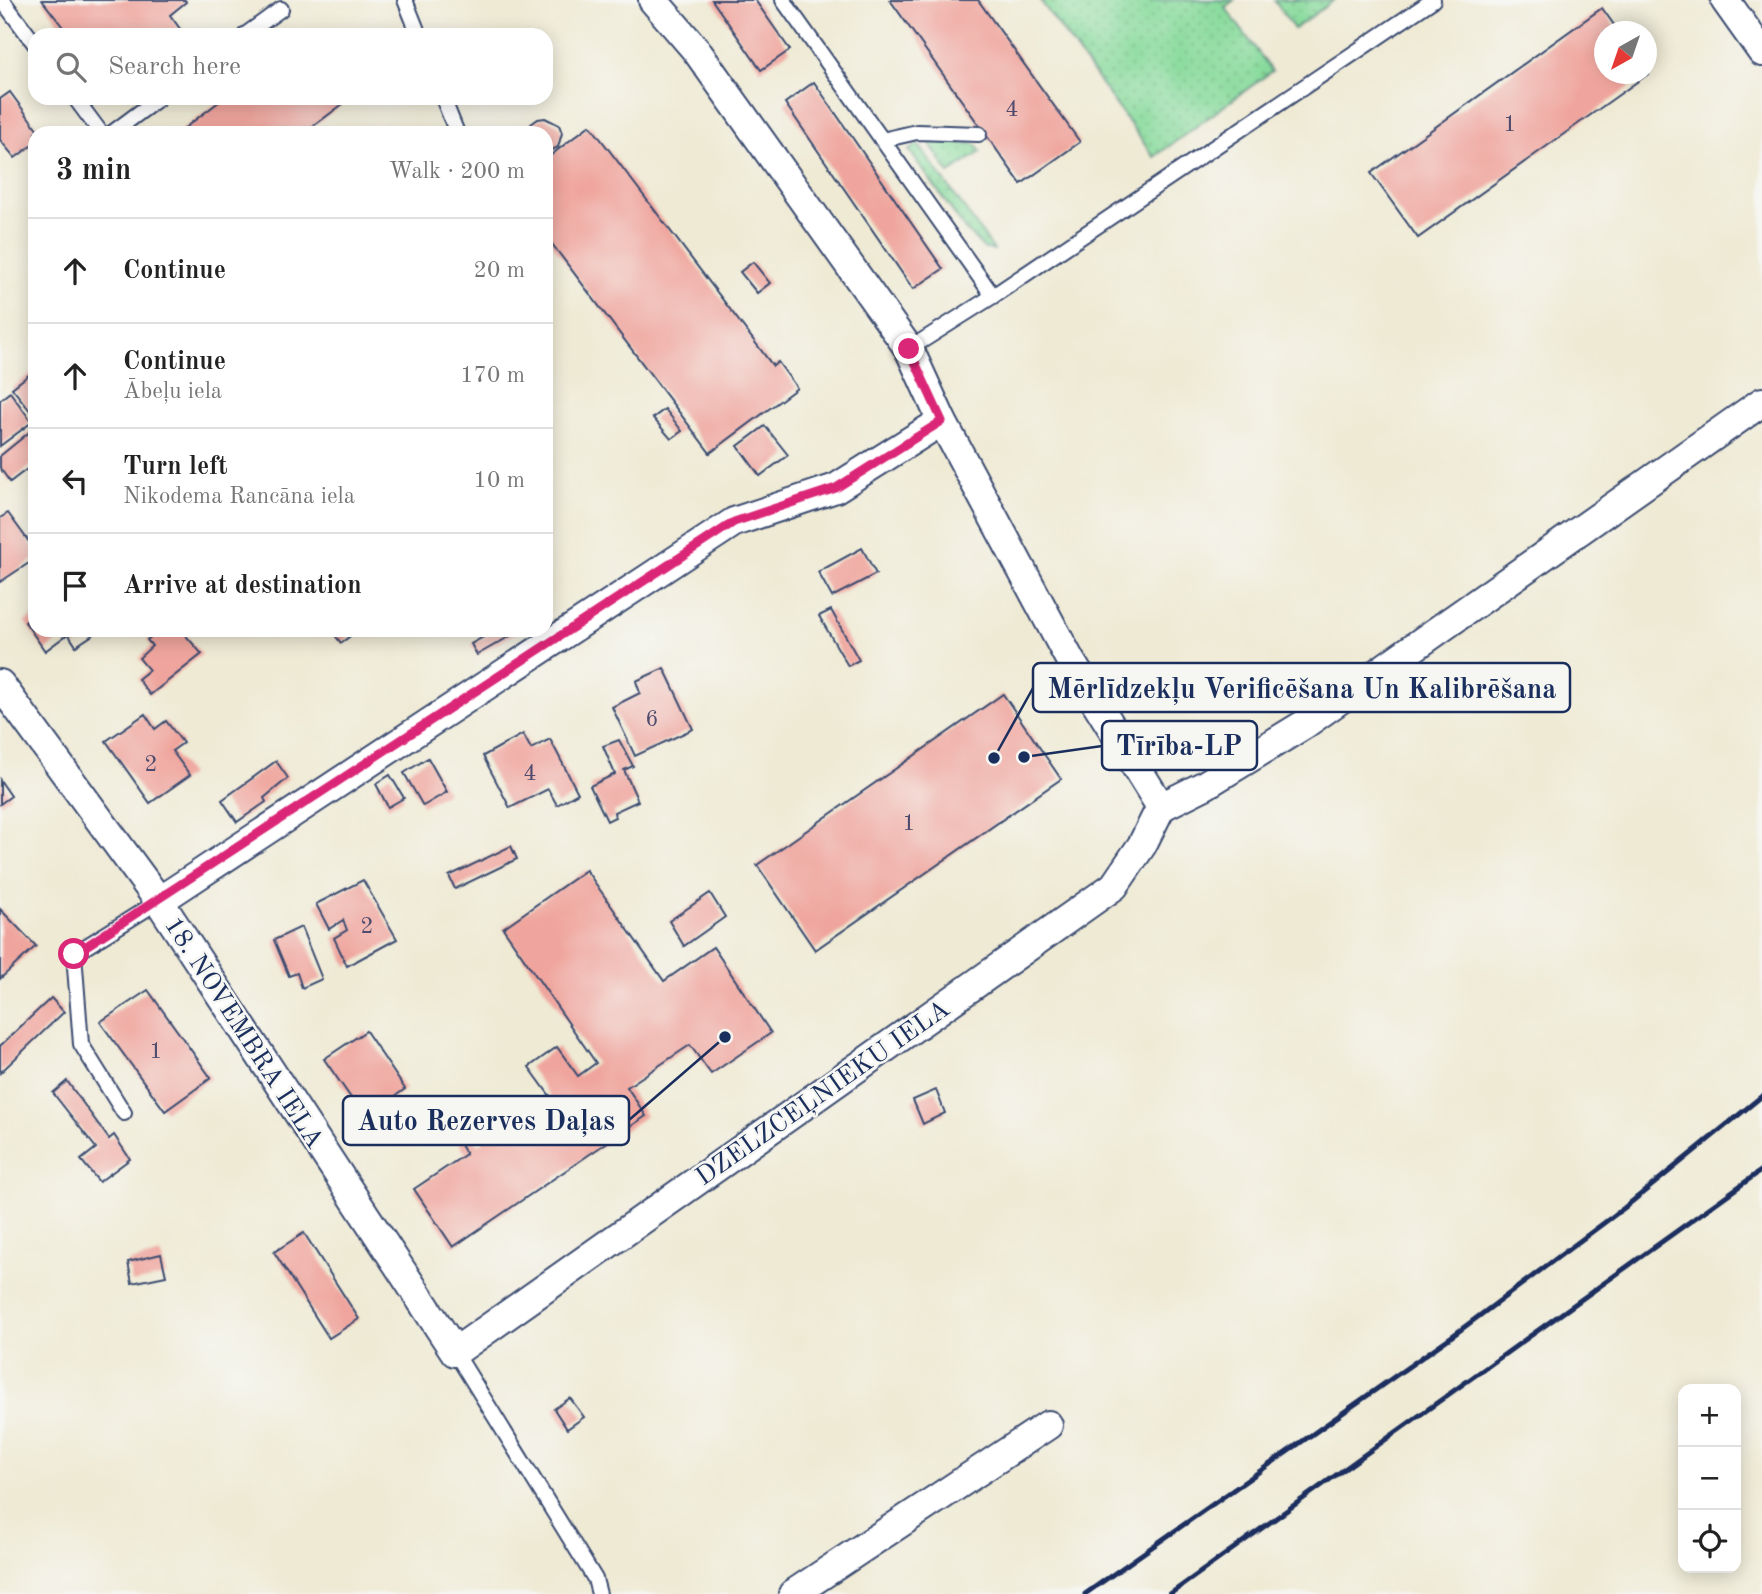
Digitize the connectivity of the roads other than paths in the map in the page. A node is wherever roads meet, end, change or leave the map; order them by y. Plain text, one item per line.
1 (2, 0) edge
2 (405, 0) edge
3 (653, 0) edge
4 (783, 0) edge
5 (1433, 0) edge
6 (1725, 0) edge
7 (281, 9) dead end
8 (255, 28) edge
9 (416, 28) edge
10 (28, 35) edge
11 (1762, 52) edge
12 (80, 105) edge
13 (150, 105) edge
14 (446, 105) edge
15 (96, 126) edge
16 (121, 126) edge
17 (454, 126) edge
18 (979, 134) dead end
19 (882, 140) junction
20 (993, 296) junction
21 (909, 349) junction
22 (1762, 402) edge
23 (942, 421) junction
24 (0, 684) edge
25 (1161, 807) junction
26 (159, 901) junction
27 (124, 1113) dead end
28 (455, 1352) junction
29 (1048, 1425) dead end
30 (599, 1594) edge
31 (793, 1594) edge

1 - 10 lane
2 - 9 lane
3 - 21 street
4 - 19 lane
5 - 20 lane
6 - 11 street
7 - 8 lane
12 - 15 lane
13 - 16 lane
14 - 17 lane
18 - 19 lane
19 - 20 lane
20 - 21 lane
21 - 23 street
22 - 25 street
23 - 25 street
23 - 26 street
24 - 26 street, 18. NOVEMBRA IELA
25 - 28 street, DZELZCEĻNIEKU IELA
26 - 27 lane
26 - 28 street, 18. NOVEMBRA IELA
28 - 30 lane
29 - 31 street

